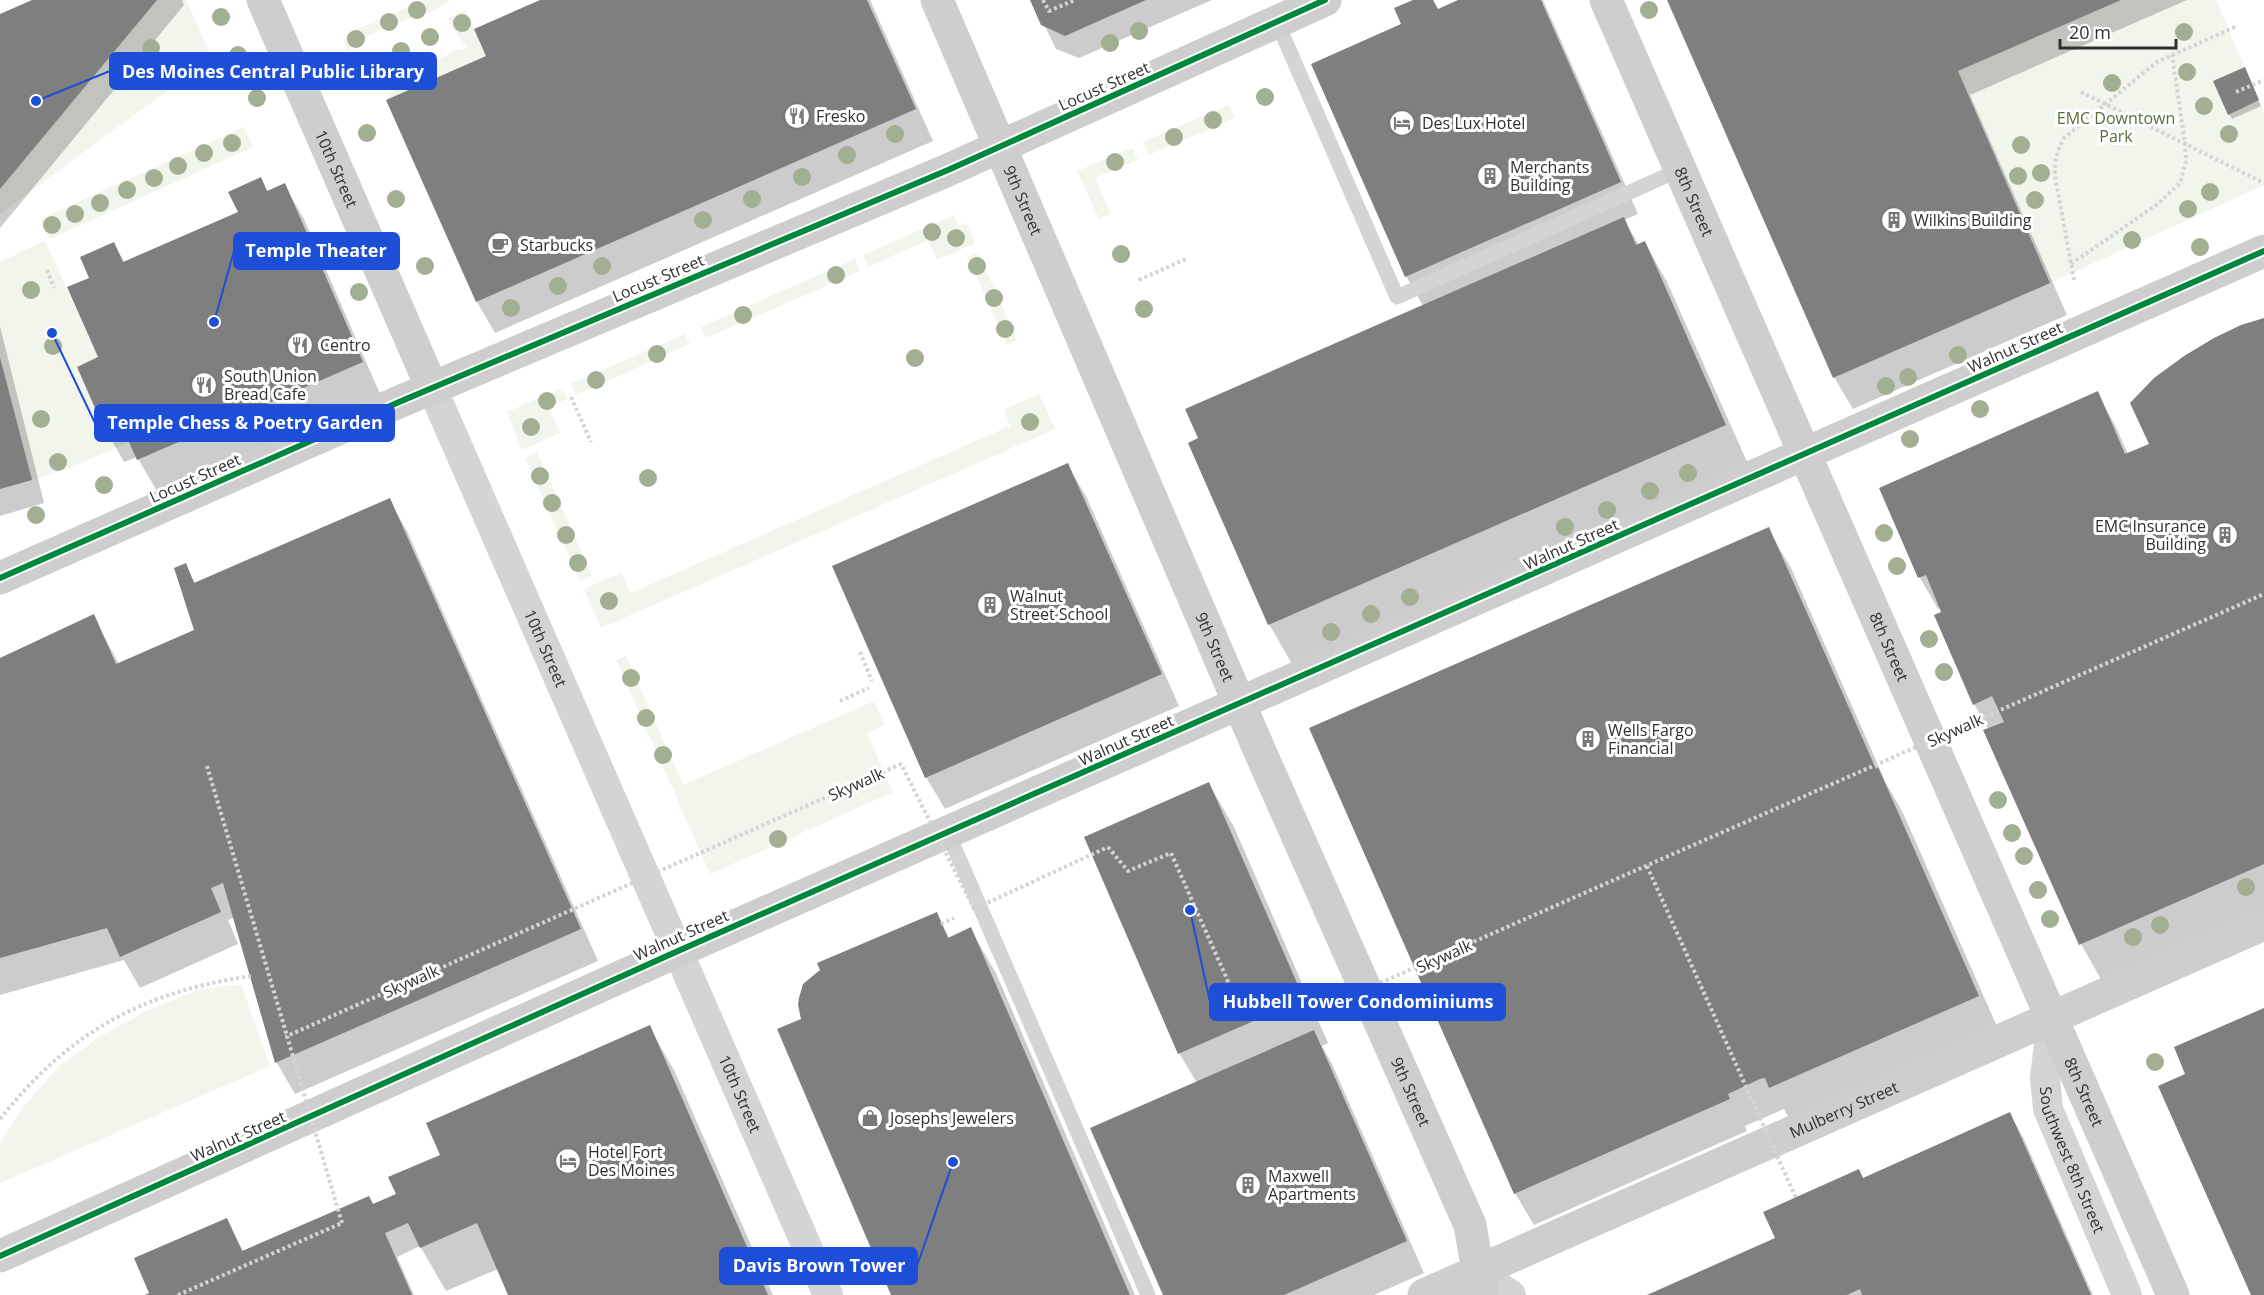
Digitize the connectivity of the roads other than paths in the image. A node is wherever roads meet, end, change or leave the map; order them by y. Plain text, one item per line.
1 (263, 0) edge
2 (937, 0) edge
3 (1325, 0) edge
4 (1606, 0) edge
5 (1277, 22) junction
6 (1001, 146) junction
7 (1681, 170) junction
8 (2264, 251) edge
9 (432, 388) junction
10 (1806, 454) junction
11 (0, 578) edge
12 (1240, 704) junction
13 (948, 833) junction
14 (2264, 924) edge
15 (678, 951) junction
16 (2052, 1018) junction
17 (0, 1256) edge
18 (1480, 1283) edge
19 (2169, 1285) edge
20 (828, 1295) edge
21 (1149, 1295) edge
22 (1424, 1295) edge
23 (1511, 1295) edge
24 (2127, 1295) edge

1 - 9 main road, 10th Street
2 - 6 main road, 9th Street
3 - 5 main road, Locust Street
4 - 7 main road, 8th Street
5 - 6 main road, Locust Street
5 - 7 lane
6 - 9 main road, Locust Street
6 - 12 main road, 9th Street
7 - 10 main road, 8th Street
8 - 10 main road, Walnut Street
9 - 11 main road, Locust Street
9 - 15 street, 10th Street
10 - 12 main road, Walnut Street
10 - 16 main road, 8th Street
12 - 13 main road, Walnut Street
12 - 18 main road, 9th Street
13 - 15 main road, Walnut Street
13 - 21 lane
14 - 16 main road, Mulberry Street
15 - 17 main road, Walnut Street
15 - 20 street, 10th Street
16 - 18 main road, Mulberry Street
16 - 19 main road, 8th Street
16 - 24 street, Southwest 8th Street
18 - 22 main road, Mulberry Street
18 - 23 street

